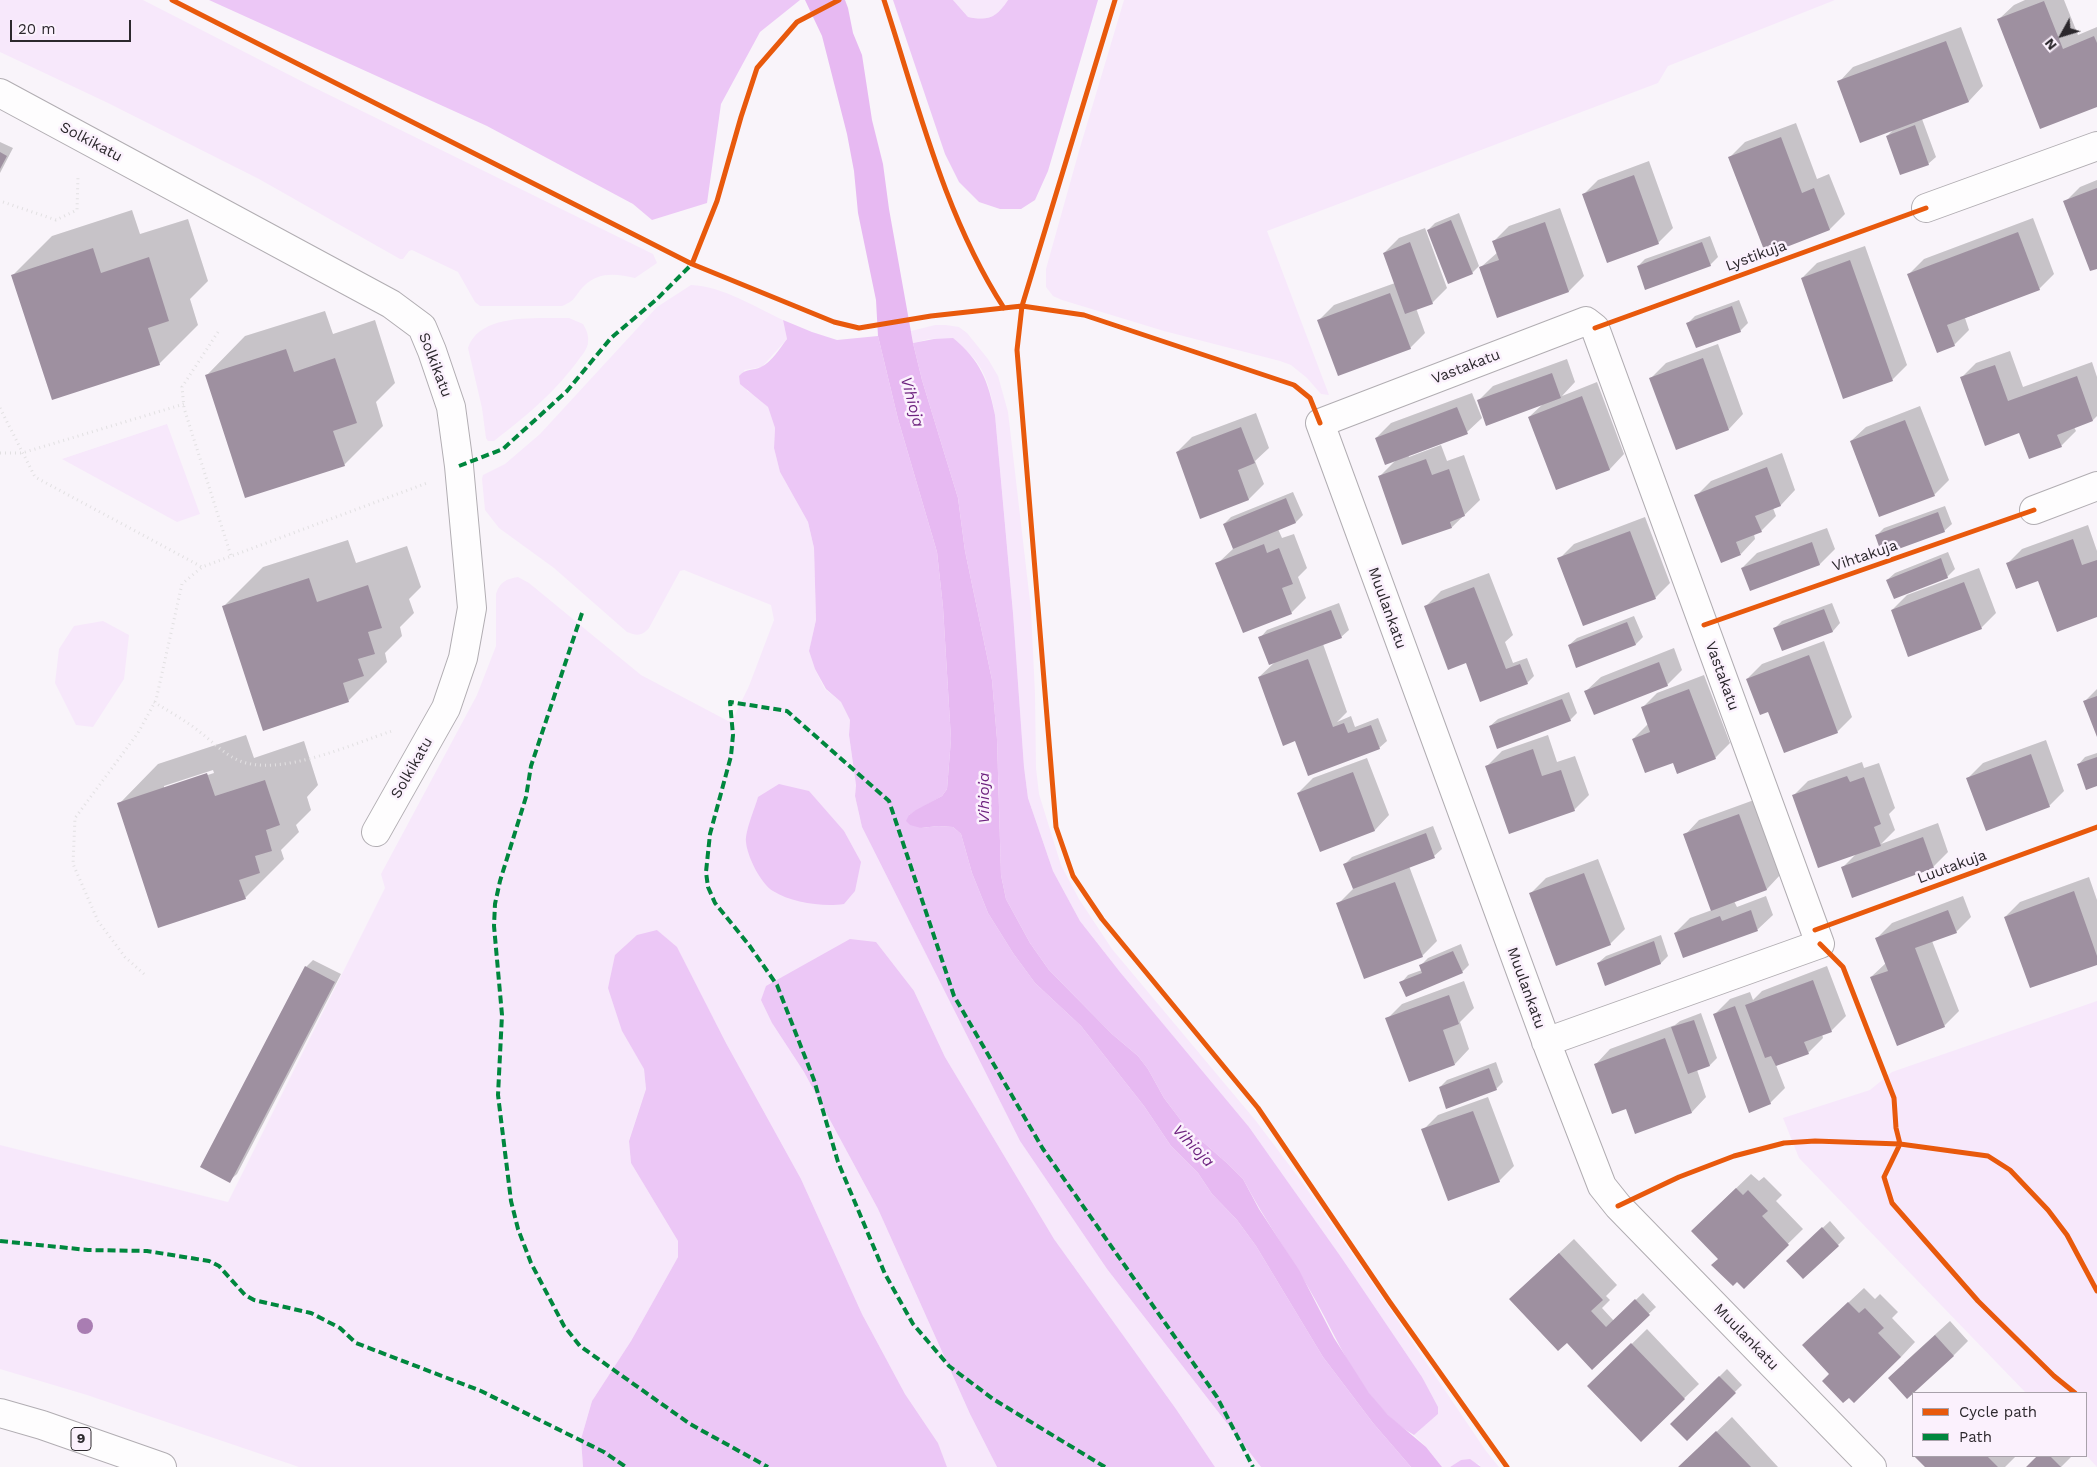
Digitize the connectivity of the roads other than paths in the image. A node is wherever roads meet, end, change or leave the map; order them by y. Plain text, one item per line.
1 (0, 93) edge
2 (2097, 146) edge
3 (1926, 208) dead end
4 (1320, 423) joint
5 (2097, 486) edge
6 (2034, 510) dead end
7 (376, 832) dead end
8 (1546, 1042) junction
9 (0, 1413) edge
10 (162, 1467) edge
11 (1872, 1467) edge

1 - 7 main road, Solkikatu
2 - 3 main road
4 - 8 main road, Muulankatu
4 - 8 main road, Vastakatu
5 - 6 main road
8 - 11 main road, Muulankatu
9 - 10 main road, 9

